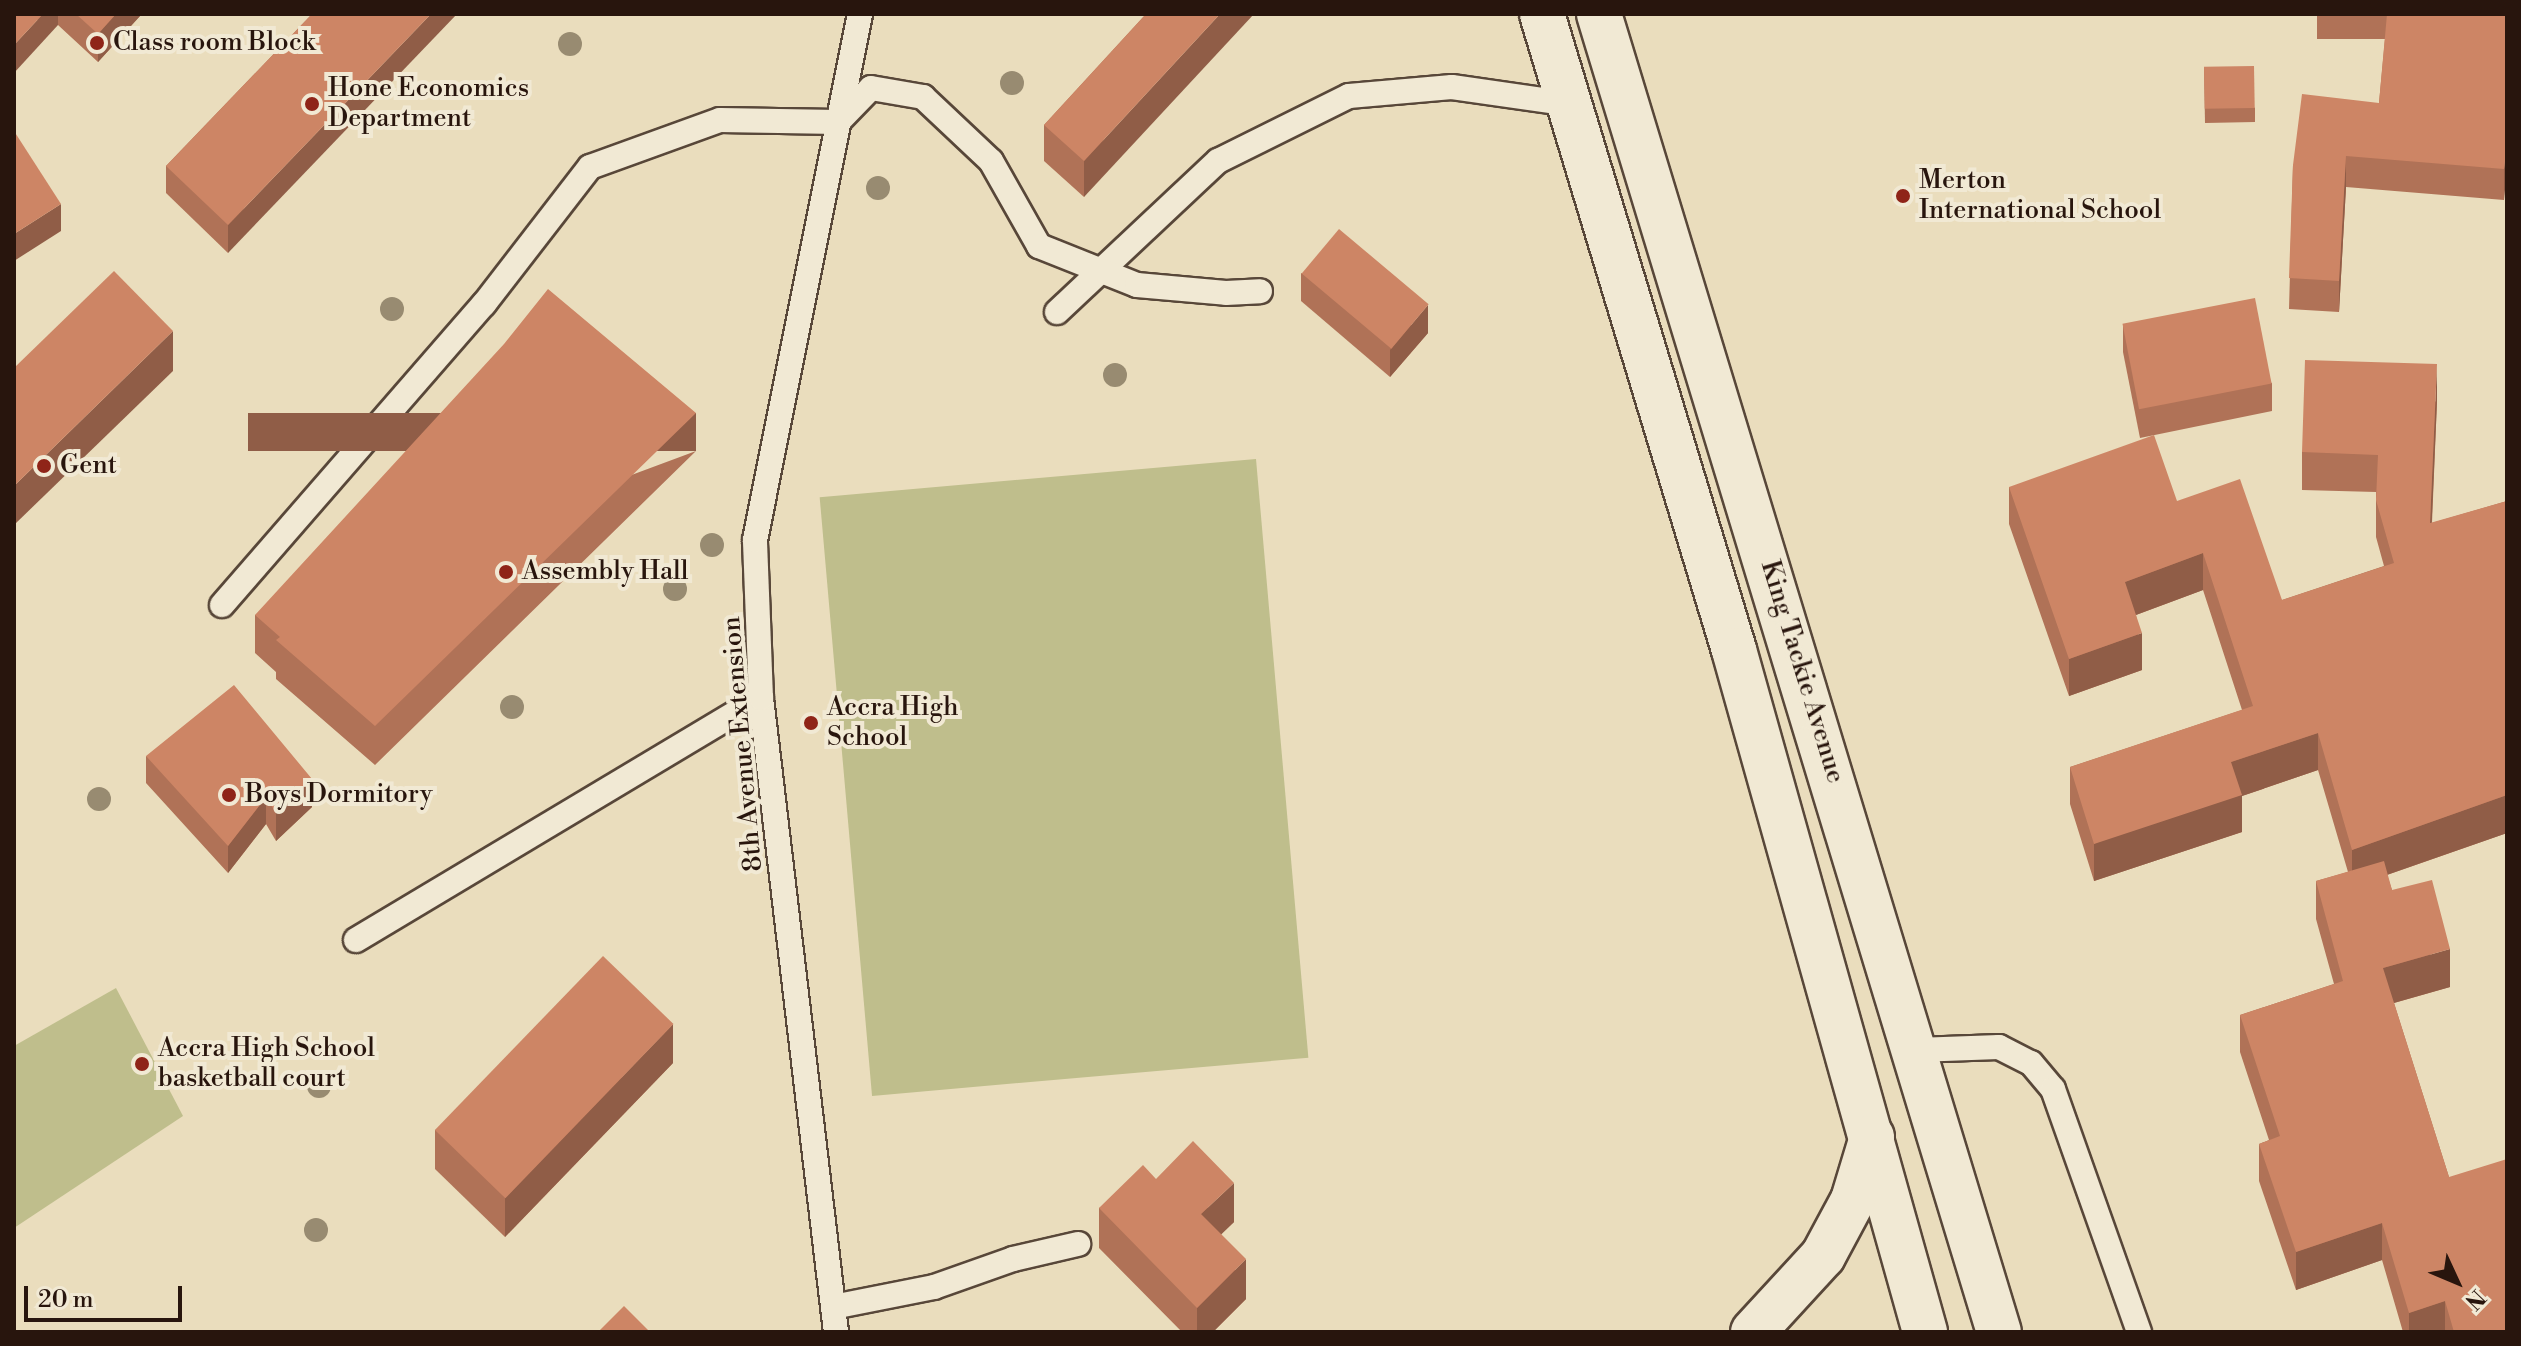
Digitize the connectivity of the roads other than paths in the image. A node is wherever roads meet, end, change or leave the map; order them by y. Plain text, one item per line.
1 (860, 14) edge
2 (1542, 14) edge
3 (1599, 14) edge
4 (1570, 104) junction
5 (838, 122) junction
6 (1097, 273) junction
7 (1260, 291) dead end
8 (1057, 312) dead end
9 (222, 605) dead end
10 (761, 698) junction
11 (356, 940) dead end
12 (1916, 1050) junction
13 (1872, 1137) junction
14 (1078, 1244) dead end
15 (833, 1307) junction
16 (836, 1332) edge
17 (1753, 1332) edge
18 (1925, 1332) edge
19 (1999, 1332) edge
20 (2139, 1332) edge

1 - 5 lane, 8th Avenue Extension
2 - 4 main road
3 - 12 main road, King Tackie Avenue
4 - 6 lane
4 - 13 main road
5 - 6 lane
5 - 9 lane
5 - 10 lane, 8th Avenue Extension
6 - 7 lane
6 - 8 lane
10 - 11 lane
10 - 15 lane, 8th Avenue Extension
12 - 19 main road, King Tackie Avenue
12 - 20 lane
13 - 17 main road
13 - 18 main road
14 - 15 lane
15 - 16 lane, 8th Avenue Extension

